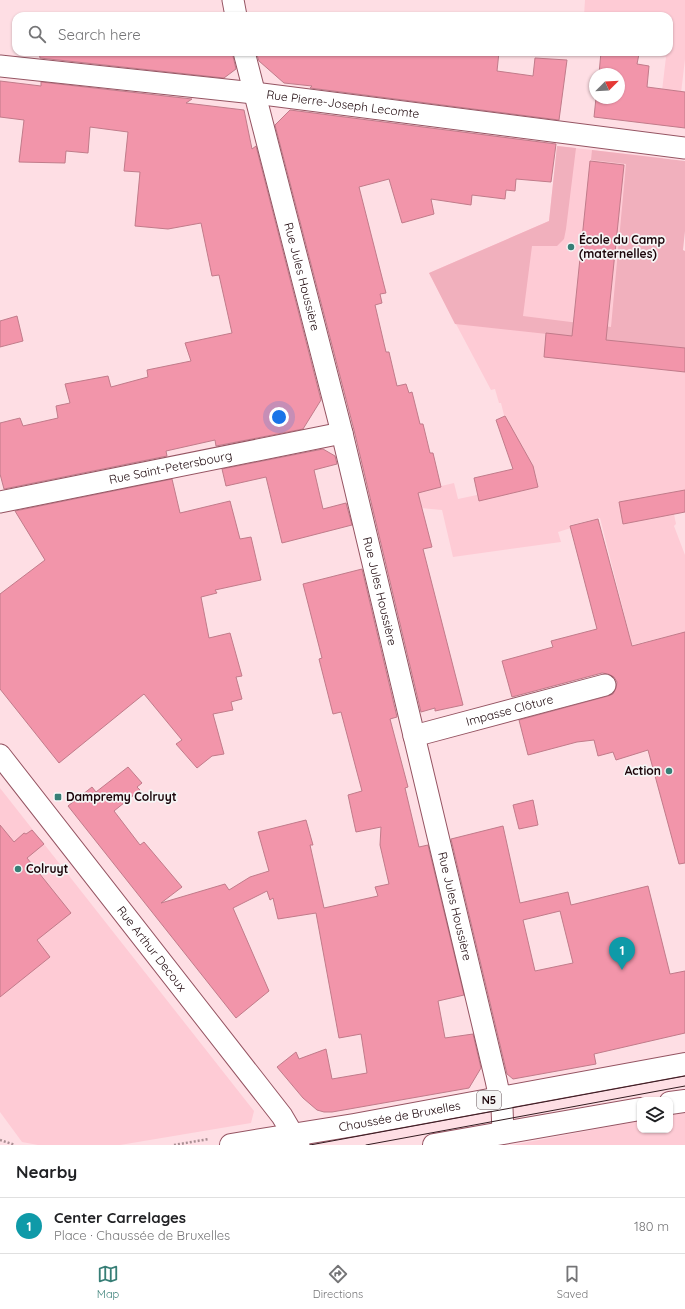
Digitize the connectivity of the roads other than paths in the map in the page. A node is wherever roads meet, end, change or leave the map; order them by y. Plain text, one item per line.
1 (233, 0) edge
2 (235, 12) edge
3 (245, 56) edge
4 (0, 66) edge
5 (254, 93) junction
6 (685, 148) edge
7 (342, 433) junction
8 (0, 502) edge
9 (605, 685) dead end
10 (414, 736) junction
11 (0, 755) edge
12 (685, 1064) edge
13 (499, 1098) junction
14 (685, 1101) edge
15 (673, 1103) edge
16 (637, 1110) edge
17 (503, 1133) junction
18 (296, 1140) edge
19 (231, 1145) edge
20 (434, 1145) edge

1 - 2 street
3 - 5 street, Rue Jules Houssière
4 - 5 street, Rue Pierre-Joseph Lecomte
5 - 6 street, Rue Pierre-Joseph Lecomte
5 - 7 street, Rue Jules Houssière
7 - 8 street, Rue Saint-Petersbourg
7 - 10 street, Rue Jules Houssière
9 - 10 street, Impasse Clôture
10 - 13 street, Rue Jules Houssière
11 - 18 street, Rue Arthur Decoux
12 - 13 main road, Chaussée de Bruxelles / N5
13 - 17 street, Rue Jules Houssière
13 - 18 main road, Chaussée de Bruxelles / N5
14 - 15 main road
16 - 17 main road
17 - 20 main road
18 - 19 main road, Chaussée de Bruxelles / N5

